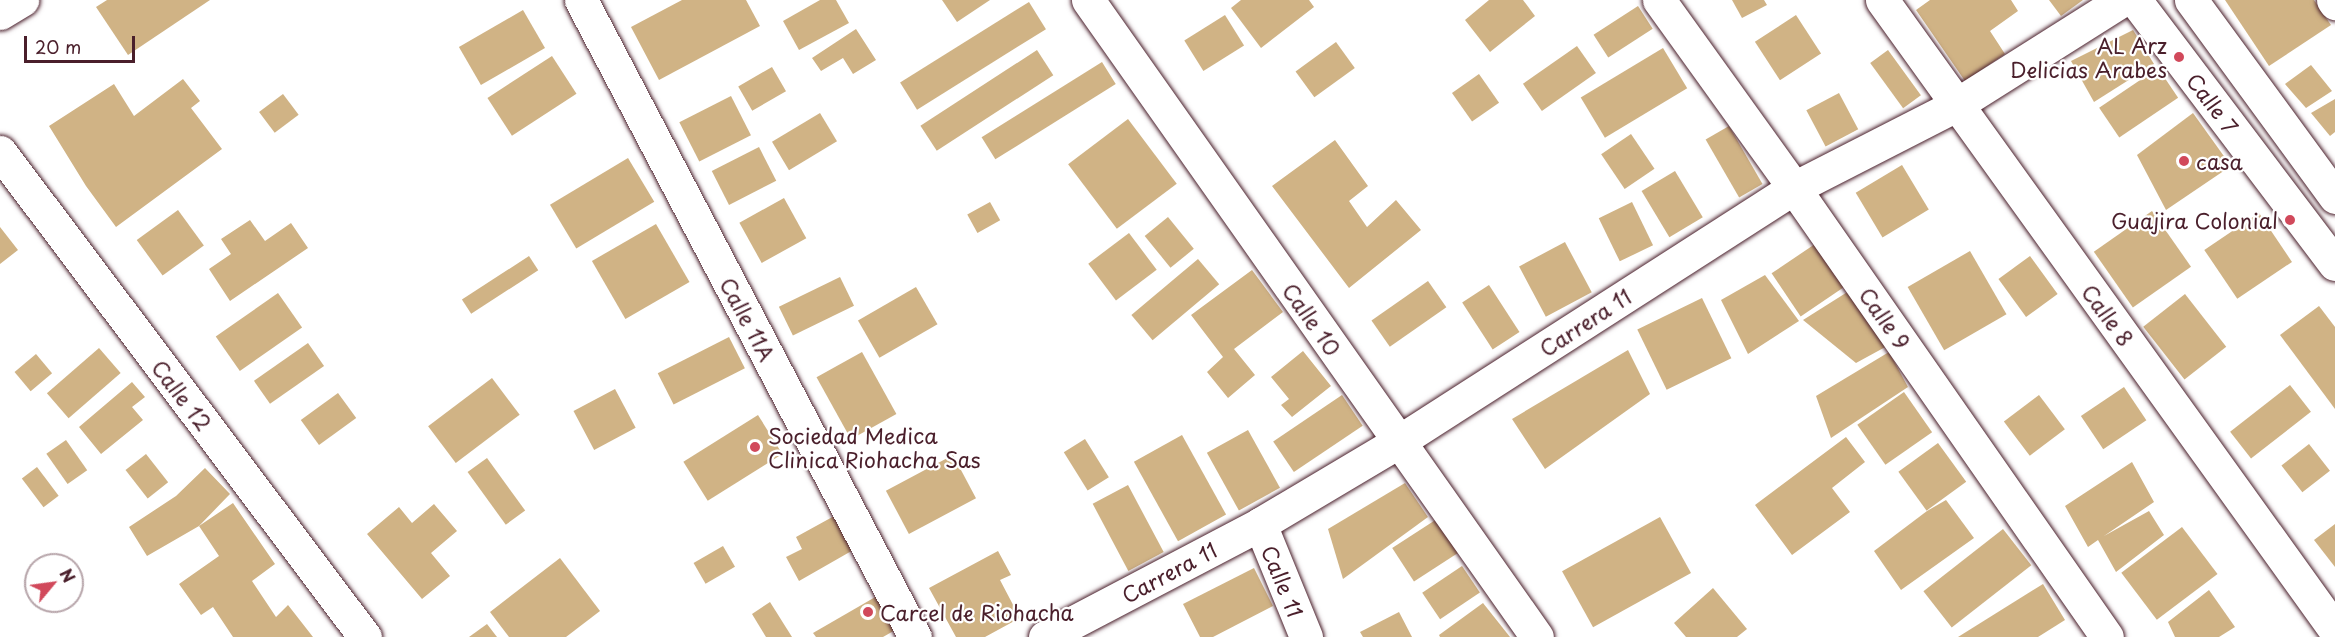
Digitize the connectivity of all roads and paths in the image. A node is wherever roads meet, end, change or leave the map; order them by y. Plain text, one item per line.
1 (22, 0) edge
2 (581, 0) edge
3 (1088, 0) edge
4 (1659, 0) edge
5 (1882, 0) edge
6 (2122, 0) edge
7 (2135, 0) edge
8 (2191, 0) edge
9 (0, 13) edge
10 (1956, 105) junction
11 (0, 152) edge
12 (1794, 188) junction
13 (2335, 197) edge
14 (2335, 264) edge
15 (1398, 442) junction
16 (1260, 524) junction
17 (2335, 630) edge
18 (365, 637) edge
19 (915, 637) edge
20 (1045, 637) edge
21 (1306, 637) edge
22 (1537, 637) edge
23 (2107, 637) edge

1 - 9 street
2 - 19 street, Calle 11A
3 - 15 street, Calle 10
4 - 12 street, Calle 9
5 - 10 street, Calle 8
6 - 10 street, Carrera 11
7 - 14 street, Calle 7
8 - 13 street, Calle 7
10 - 12 street, Carrera 11
10 - 17 street, Calle 8
11 - 18 street, Calle 12
12 - 15 street, Carrera 11
12 - 23 street, Calle 9
15 - 16 street, Carrera 11
15 - 22 street, Calle 10
16 - 20 street, Carrera 11
16 - 21 street, Calle 11

